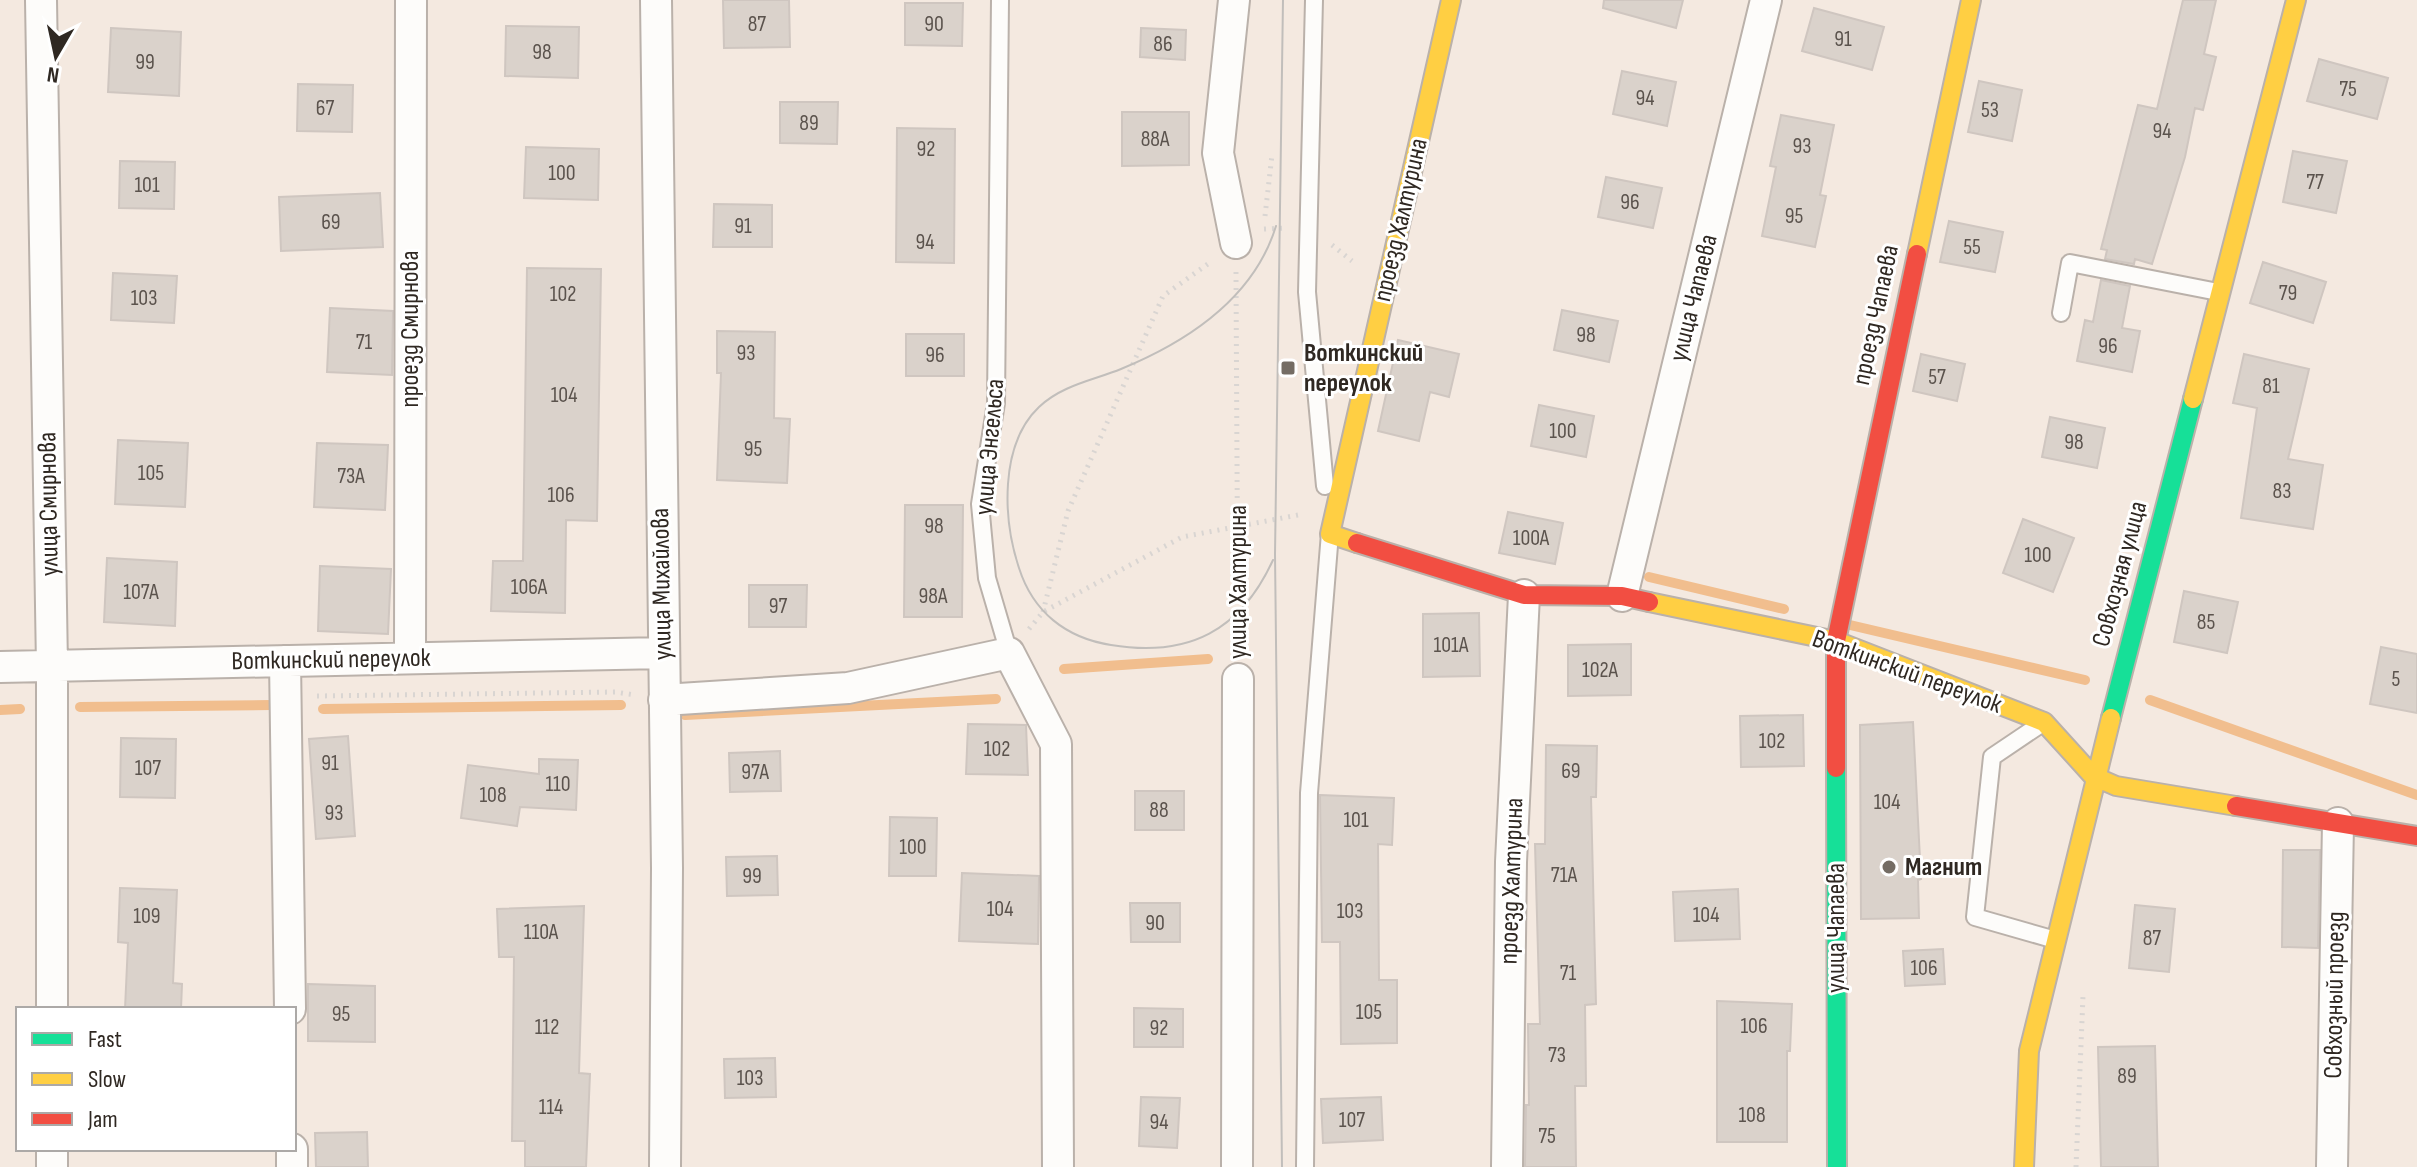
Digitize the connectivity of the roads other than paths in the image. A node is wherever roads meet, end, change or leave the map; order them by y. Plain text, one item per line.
1 (41, 0) edge
2 (411, 0) edge
3 (656, 0) edge
4 (1000, 0) edge
5 (1234, 0) edge
6 (1314, 0) edge
7 (1451, 0) edge
8 (1766, 0) edge
9 (1971, 0) edge
10 (2296, 0) edge
11 (1236, 243) road end
12 (2220, 293) junction
13 (2061, 313) dead end
14 (1330, 534) junction
15 (1524, 595) junction
16 (1622, 596) junction
17 (1836, 641) junction
18 (663, 653) junction
19 (1009, 653) junction
20 (410, 658) junction
21 (285, 661) junction
22 (52, 666) junction
23 (0, 667) edge
24 (1238, 679) road end
25 (664, 700) junction
26 (2044, 722) junction
27 (2093, 776) junction
28 (2338, 823) junction
29 (2417, 836) edge
30 (2054, 939) junction
31 (52, 1007) edge
32 (290, 1007) edge
33 (665, 1167) edge
34 (1058, 1167) edge
35 (1237, 1167) edge
36 (1305, 1167) edge
37 (1507, 1167) edge
38 (1837, 1167) edge
39 (2024, 1167) edge
40 (2332, 1167) edge

1 - 22 street, улица Смирнова
2 - 20 street, проезд Смирнова
3 - 18 street, улица Михайлова
4 - 19 lane, улица Энгельса
5 - 11 street
6 - 14 lane
7 - 14 street, проезд Халтурина
8 - 16 street, улица Чапаева
9 - 17 street, проезд Чапаева
10 - 12 street, Совхозная улица
12 - 13 lane
12 - 27 street, Совхозная улица
14 - 15 street, Воткинский переулок
14 - 36 lane
15 - 16 street, Воткинский переулок
15 - 37 street, проезд Халтурина
16 - 17 street, Воткинский переулок
17 - 26 street, Воткинский переулок
17 - 38 street, улица Чапаева
18 - 20 street, Воткинский переулок
18 - 25 street, улица Михайлова
19 - 25 street
19 - 34 street, улица Энгельса
20 - 21 street, Воткинский переулок
21 - 22 street, Воткинский переулок
21 - 32 street
22 - 23 street, Воткинский переулок
22 - 31 street, улица Смирнова
24 - 35 street, улица Халтурина
25 - 33 street, улица Михайлова
26 - 27 street, Воткинский переулок
26 - 30 lane
27 - 28 street, Воткинский переулок
27 - 30 street, Совхозная улица
28 - 29 street, Воткинский переулок
28 - 40 street, Совхозный проезд
30 - 39 street, Совхозная улица

